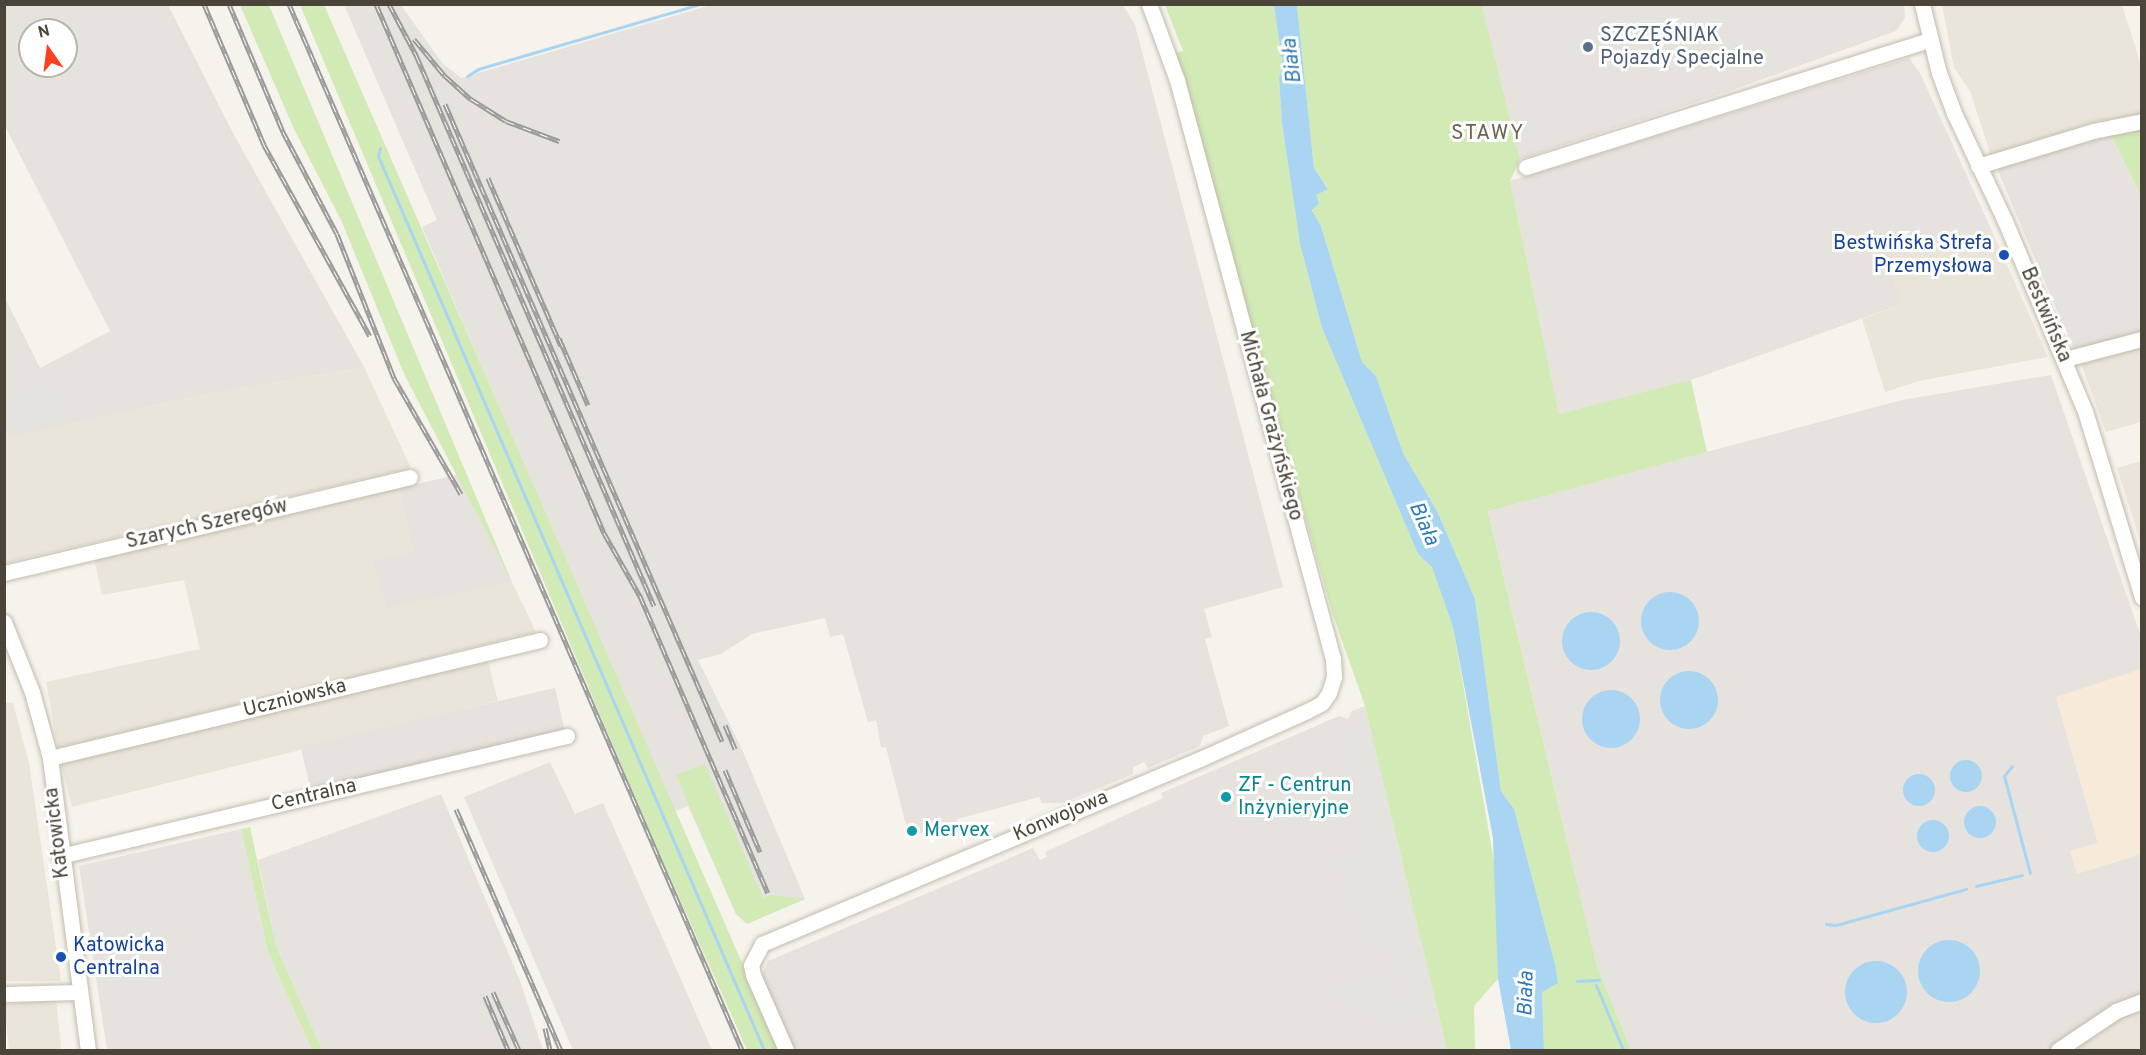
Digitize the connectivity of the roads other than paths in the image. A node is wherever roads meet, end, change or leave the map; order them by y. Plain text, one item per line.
1 (1149, 4) edge
2 (1922, 4) edge
3 (1930, 40) junction
4 (2142, 121) edge
5 (1978, 166) junction
6 (1527, 167) dead end
7 (2142, 339) edge
8 (2065, 359) junction
9 (410, 477) dead end
10 (4, 573) edge
11 (2142, 597) edge
12 (4, 622) edge
13 (540, 640) dead end
14 (1329, 693) joint
15 (567, 736) dead end
16 (50, 758) junction
17 (60, 856) junction
18 (79, 992) junction
19 (4, 994) edge
20 (2142, 1001) edge
21 (88, 1050) edge
22 (786, 1050) edge
23 (2058, 1050) edge

1 - 14 street, Michała Grażyńskiego
2 - 3 street, Bestwińska
3 - 5 street, Bestwińska
3 - 6 street
4 - 5 street
5 - 8 street, Bestwińska
7 - 8 street
8 - 11 street, Bestwińska
9 - 10 street, Szarych Szeregów
12 - 16 street, Katowicka
13 - 16 street, Uczniowska
14 - 22 street, Konwojowa
15 - 17 street, Centralna
16 - 17 street, Katowicka
17 - 18 street, Katowicka
18 - 19 street
18 - 21 street, Katowicka
20 - 23 street

